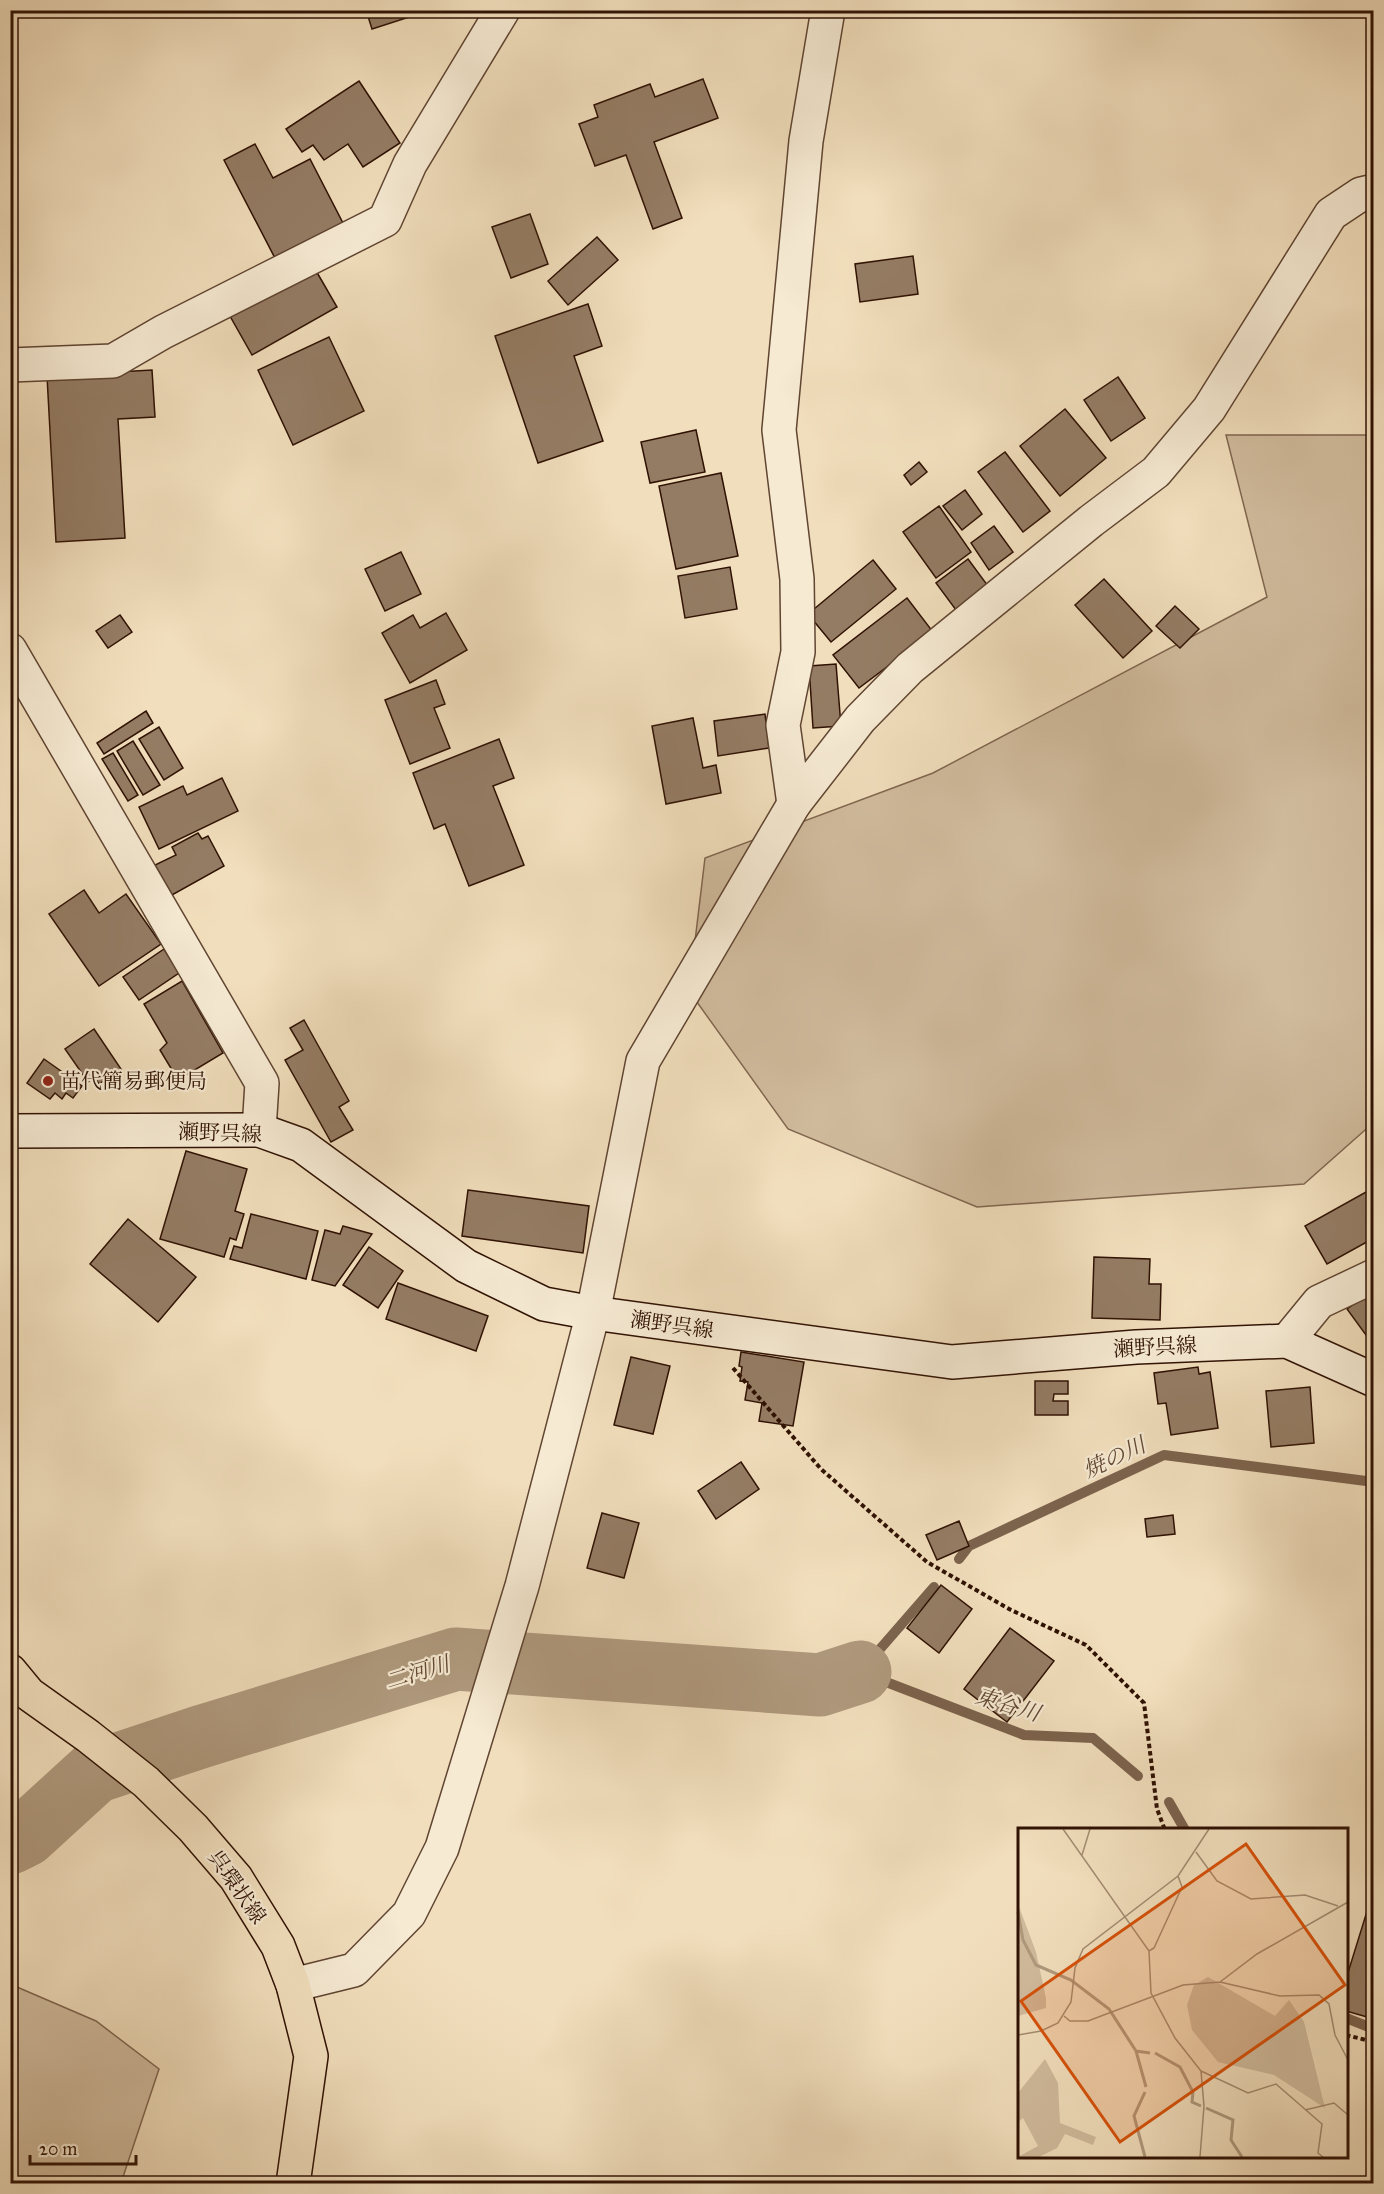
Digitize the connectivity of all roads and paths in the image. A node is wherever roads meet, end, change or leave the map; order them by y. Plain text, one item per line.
1 (503, 10) edge
2 (828, 10) edge
3 (1374, 191) edge
4 (10, 364) edge
5 (10, 650) edge
6 (794, 804) junction
7 (259, 1130) junction
8 (10, 1131) edge
9 (1374, 1276) edge
10 (593, 1313) junction
11 (699, 1329) junction
12 (1287, 1341) junction
13 (1374, 1380) edge
14 (10, 1671) edge
15 (1164, 1828) edge
16 (293, 1985) junction
17 (1348, 2036) edge
18 (1374, 2042) edge
19 (293, 2184) edge

1 - 4 street
2 - 6 street
3 - 6 street
5 - 7 street
6 - 10 street
7 - 8 street, 瀬野呉線
7 - 10 street, 瀬野呉線
9 - 12 street
10 - 11 street, 瀬野呉線
10 - 16 street
11 - 12 street, 瀬野呉線
11 - 15 path
12 - 13 street, 瀬野呉線
14 - 16 main road, 呉環状線
16 - 19 main road, 呉環状線
17 - 18 path

